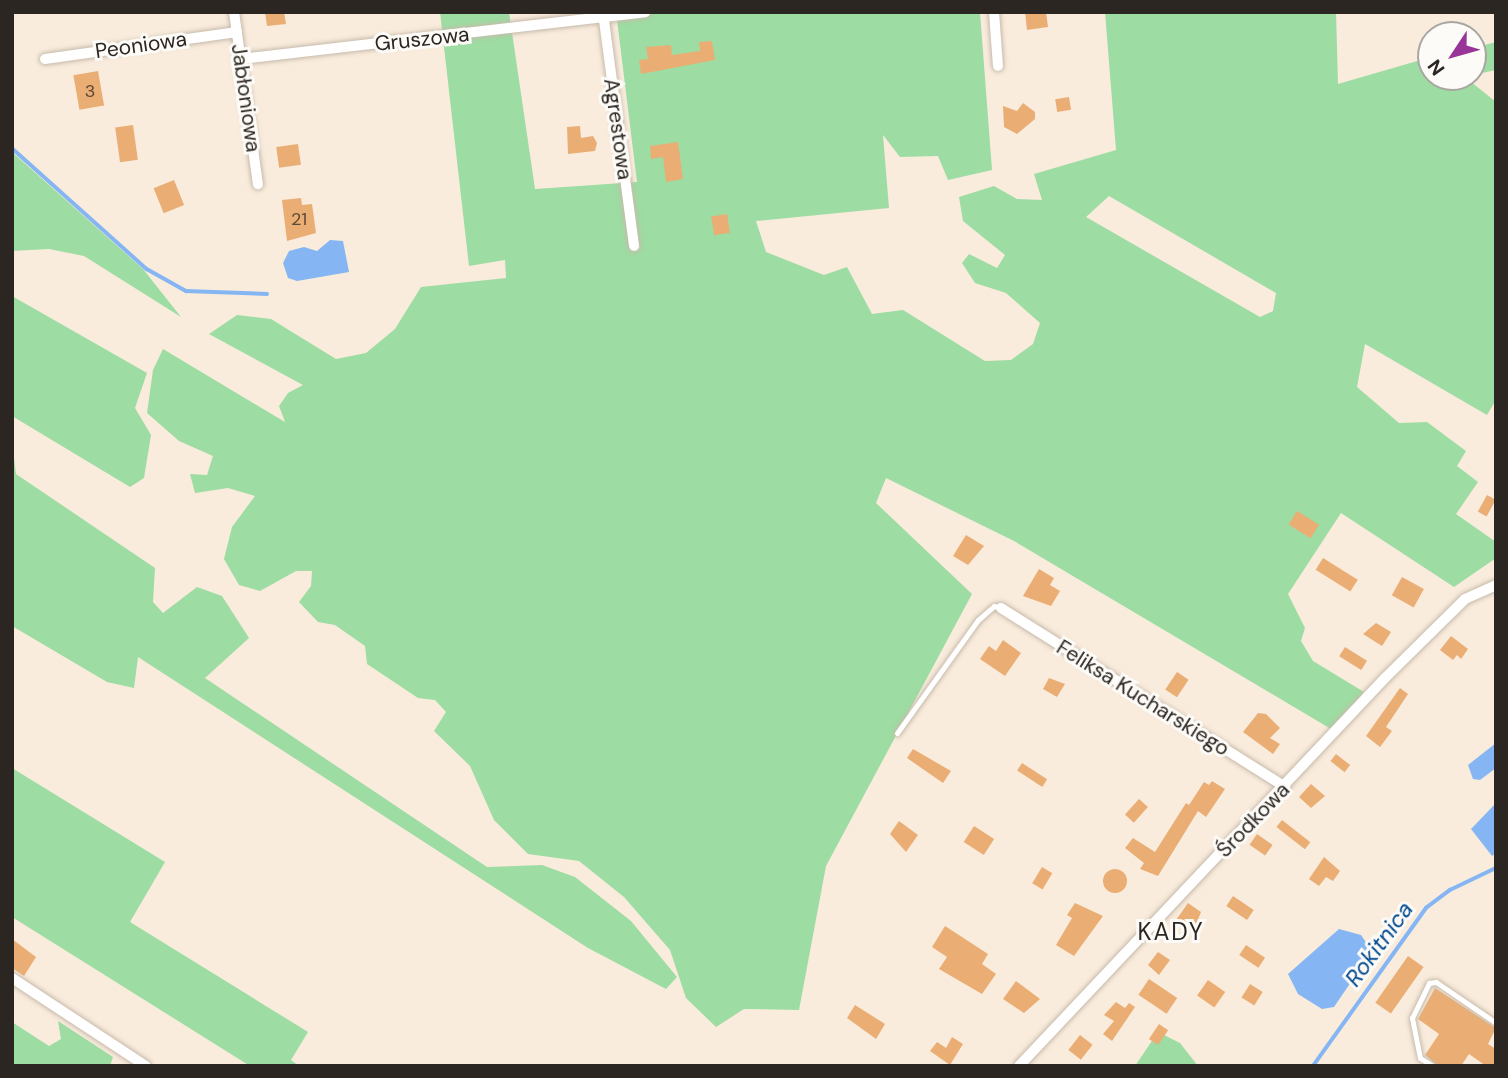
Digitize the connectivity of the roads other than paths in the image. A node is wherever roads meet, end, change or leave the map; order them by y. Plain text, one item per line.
1 (233, 12) edge
2 (645, 12) edge
3 (994, 12) edge
4 (603, 15) edge
5 (237, 32) junction
6 (45, 59) dead end
7 (241, 59) junction
8 (998, 66) dead end
9 (258, 184) dead end
10 (634, 246) dead end
11 (1496, 585) edge
12 (1001, 608) joint
13 (897, 733) dead end
14 (1285, 787) junction
15 (12, 978) edge
16 (1496, 1023) edge
17 (146, 1066) edge
18 (1019, 1066) edge
19 (1433, 1066) edge

1 - 5 street, Jabłoniowa
2 - 4 street, Gruszowa
3 - 8 street
4 - 7 street, Gruszowa
4 - 10 street, Agrestowa
5 - 6 street, Peoniowa
5 - 7 street, Jabłoniowa
7 - 9 street, Jabłoniowa
11 - 14 street, Środkowa
12 - 13 lane
12 - 14 street, Feliksa Kucharskiego
14 - 18 street, Środkowa
15 - 17 street
16 - 19 lane

